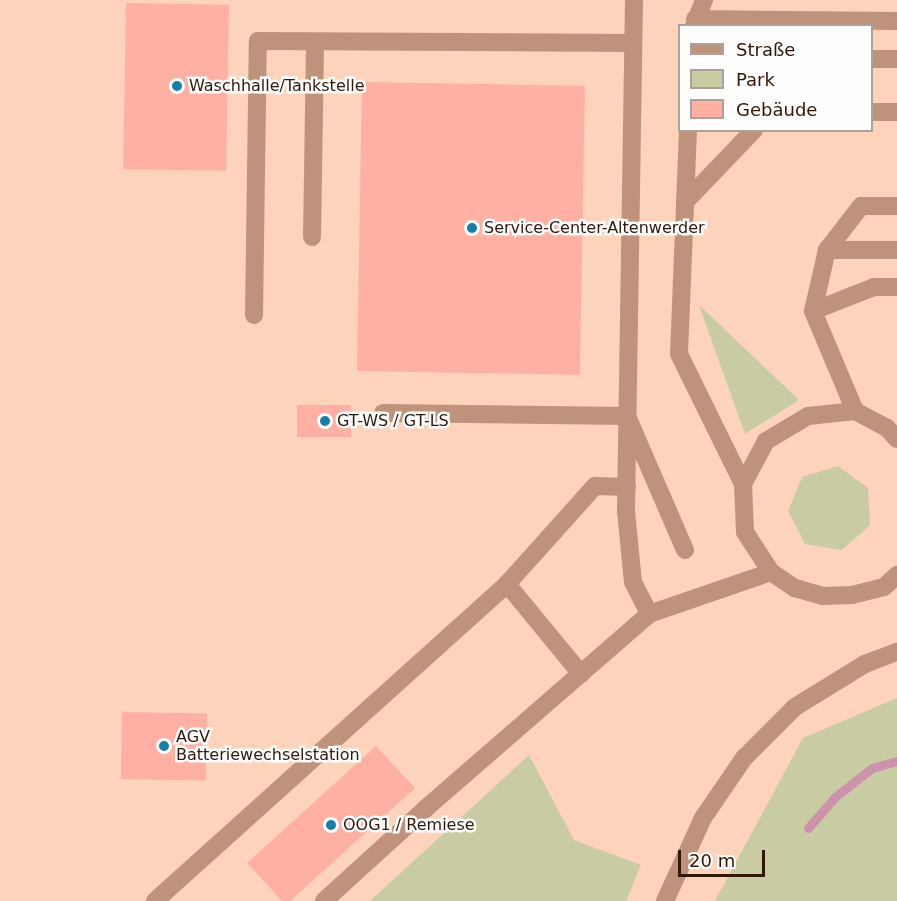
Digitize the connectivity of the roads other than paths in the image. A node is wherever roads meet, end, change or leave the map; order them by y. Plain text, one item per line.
1 (634, 0) edge
2 (704, 0) edge
3 (897, 21) edge
4 (695, 22) edge
5 (315, 42) junction
6 (632, 43) junction
7 (873, 59) edge
8 (897, 59) edge
9 (873, 112) edge
10 (897, 112) edge
11 (688, 132) edge
12 (752, 132) edge
13 (685, 202) junction
14 (897, 206) edge
15 (312, 237) dead end
16 (827, 250) junction
17 (897, 250) edge
18 (897, 286) edge
19 (813, 311) junction
20 (254, 315) dead end
21 (855, 411) junction
22 (383, 413) dead end
23 (627, 416) junction
24 (897, 439) edge
25 (743, 484) junction
26 (627, 487) junction
27 (685, 550) dead end
28 (771, 572) junction
29 (893, 582) edge
30 (507, 584) junction
31 (649, 614) junction
32 (897, 652) edge
33 (581, 674) junction
34 (155, 901) edge
35 (324, 901) edge
36 (665, 901) edge

1 - 6 street
2 - 4 street
3 - 4 street
5 - 6 street
5 - 15 street
5 - 20 street
6 - 23 street
7 - 8 street
9 - 10 street
11 - 13 street
12 - 13 street
13 - 25 street
14 - 16 street
16 - 17 street
16 - 19 street
18 - 19 street
19 - 21 street
21 - 24 street
21 - 25 street
22 - 23 street
23 - 26 street
23 - 27 street
25 - 28 street
26 - 30 street
26 - 31 street
28 - 29 street
28 - 31 street
30 - 33 street
30 - 34 street
31 - 33 street
32 - 36 street
33 - 35 street

